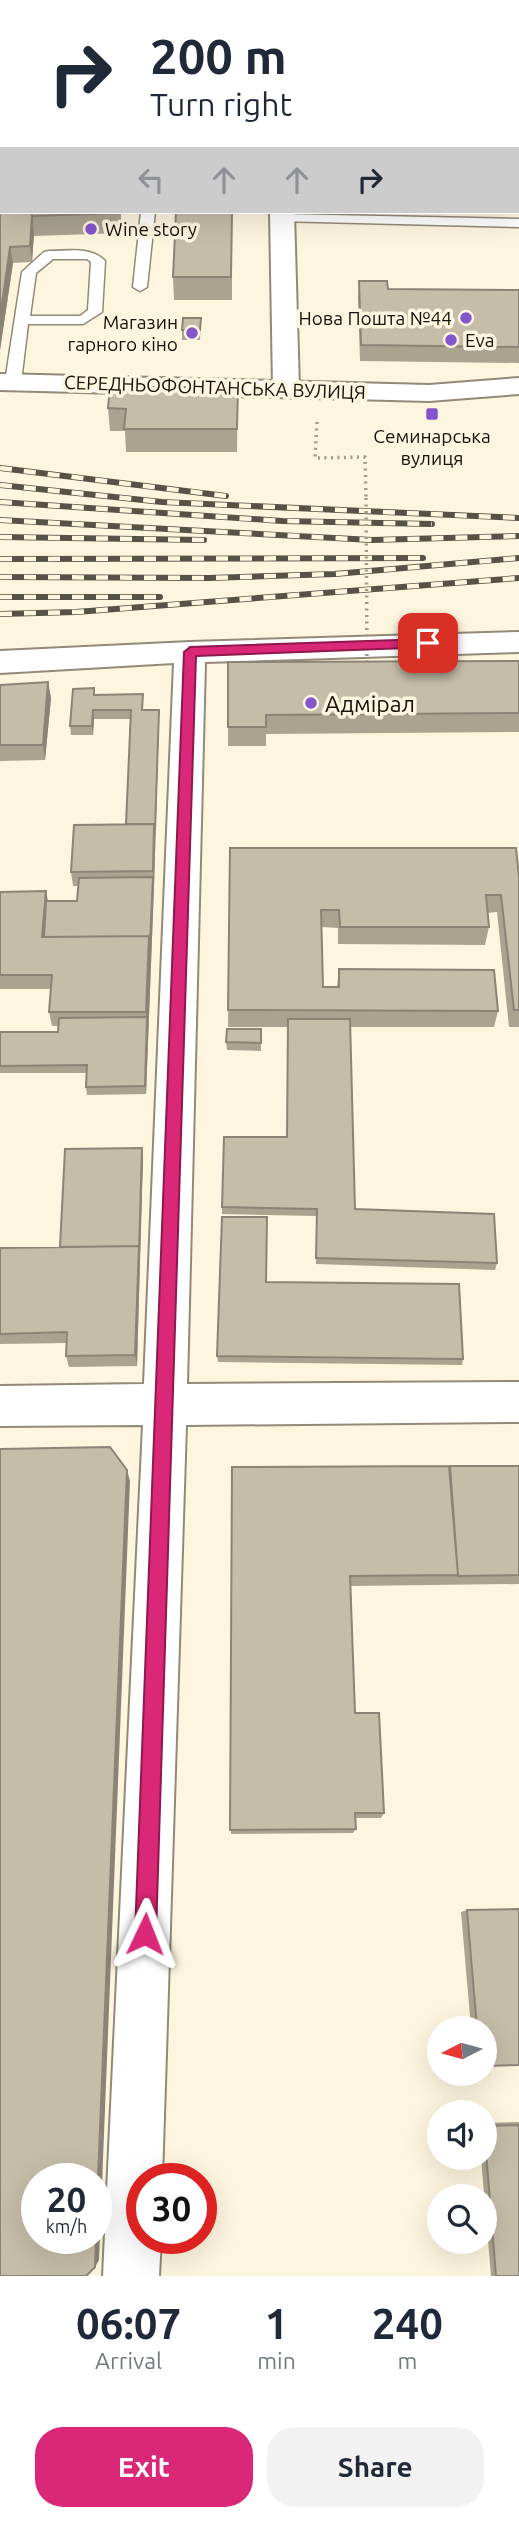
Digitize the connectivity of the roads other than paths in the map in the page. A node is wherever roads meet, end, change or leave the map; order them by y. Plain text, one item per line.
1 (148, 214) edge
2 (282, 215) edge
3 (441, 217) edge
4 (519, 223) edge
5 (140, 287) dead end
6 (22, 320) junction
7 (6, 382) edge
8 (519, 386) edge
9 (286, 388) junction
10 (429, 393) junction
11 (519, 411) edge
12 (519, 642) edge
13 (190, 652) junction
14 (0, 662) edge
15 (519, 1402) edge
16 (165, 1405) junction
17 (0, 1406) edge
18 (131, 2276) edge

1 - 5 lane
2 - 3 lane
2 - 9 street
3 - 4 lane
6 - 6 lane
6 - 7 lane
7 - 9 street, СЕРЕДНЬОФОНТАНСЬКА ВУЛИЦЯ
8 - 10 street, СЕРЕДНЬОФОНТАНСЬКА ВУЛИЦЯ
9 - 10 street, СЕРЕДНЬОФОНТАНСЬКА ВУЛИЦЯ
10 - 11 street, СЕРЕДНЬОФОНТАНСЬКА ВУЛИЦЯ
12 - 13 street
13 - 14 street
13 - 16 street
15 - 16 street
16 - 17 street
16 - 18 street

